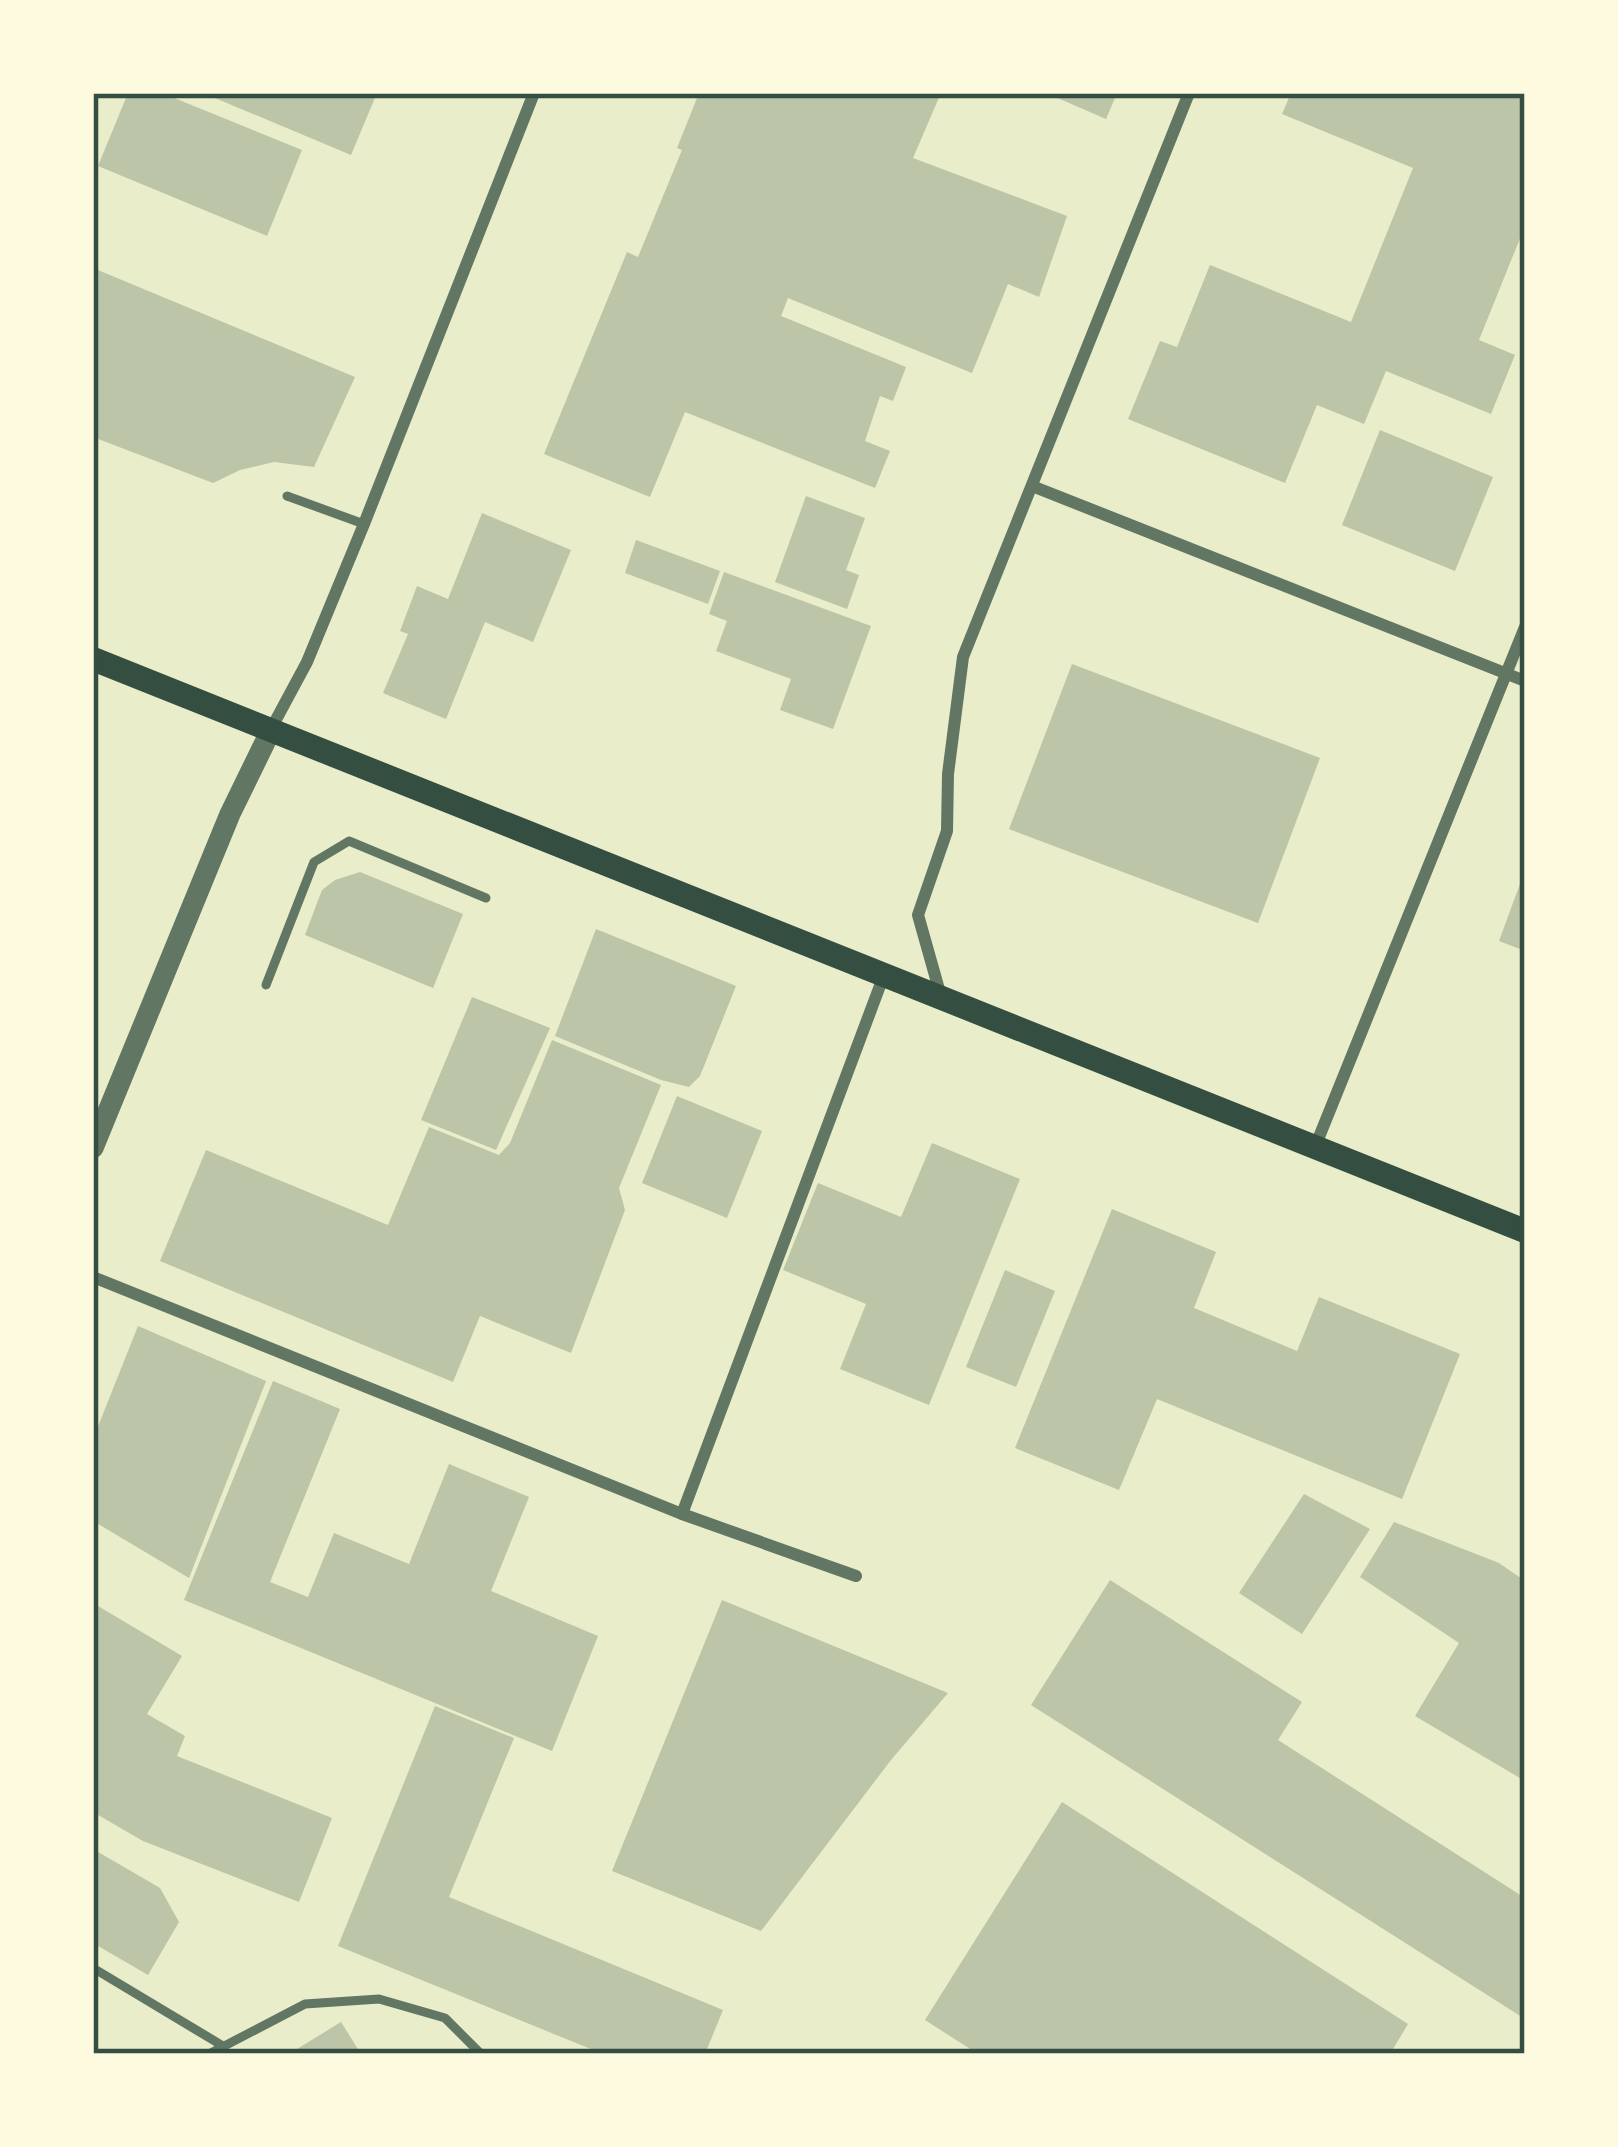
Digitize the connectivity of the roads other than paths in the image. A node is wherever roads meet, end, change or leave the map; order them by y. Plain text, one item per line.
1 (534, 93) edge
2 (1189, 93) edge
3 (1032, 486) junction
4 (287, 496) dead end
5 (364, 524) junction
6 (1525, 628) edge
7 (93, 659) edge
8 (1507, 673) junction
9 (1525, 681) edge
10 (271, 730) junction
11 (486, 898) dead end
12 (884, 975) junction
13 (266, 985) dead end
14 (942, 999) junction
15 (1315, 1147) junction
16 (93, 1148) edge
17 (1525, 1231) edge
18 (93, 1277) edge
19 (682, 1514) junction
20 (856, 1576) dead end
21 (93, 1968) edge
22 (223, 2046) junction
23 (209, 2054) edge
24 (481, 2054) edge

1 - 5 street
2 - 3 street
3 - 8 street
3 - 14 street
4 - 5 lane
5 - 10 street
6 - 8 street
7 - 10 main road
8 - 9 street
8 - 15 street
10 - 12 main road
10 - 16 street
11 - 13 lane
12 - 14 main road
12 - 19 street
14 - 15 main road
15 - 17 main road
18 - 19 street
19 - 20 street
21 - 22 lane
22 - 23 lane
22 - 24 lane

